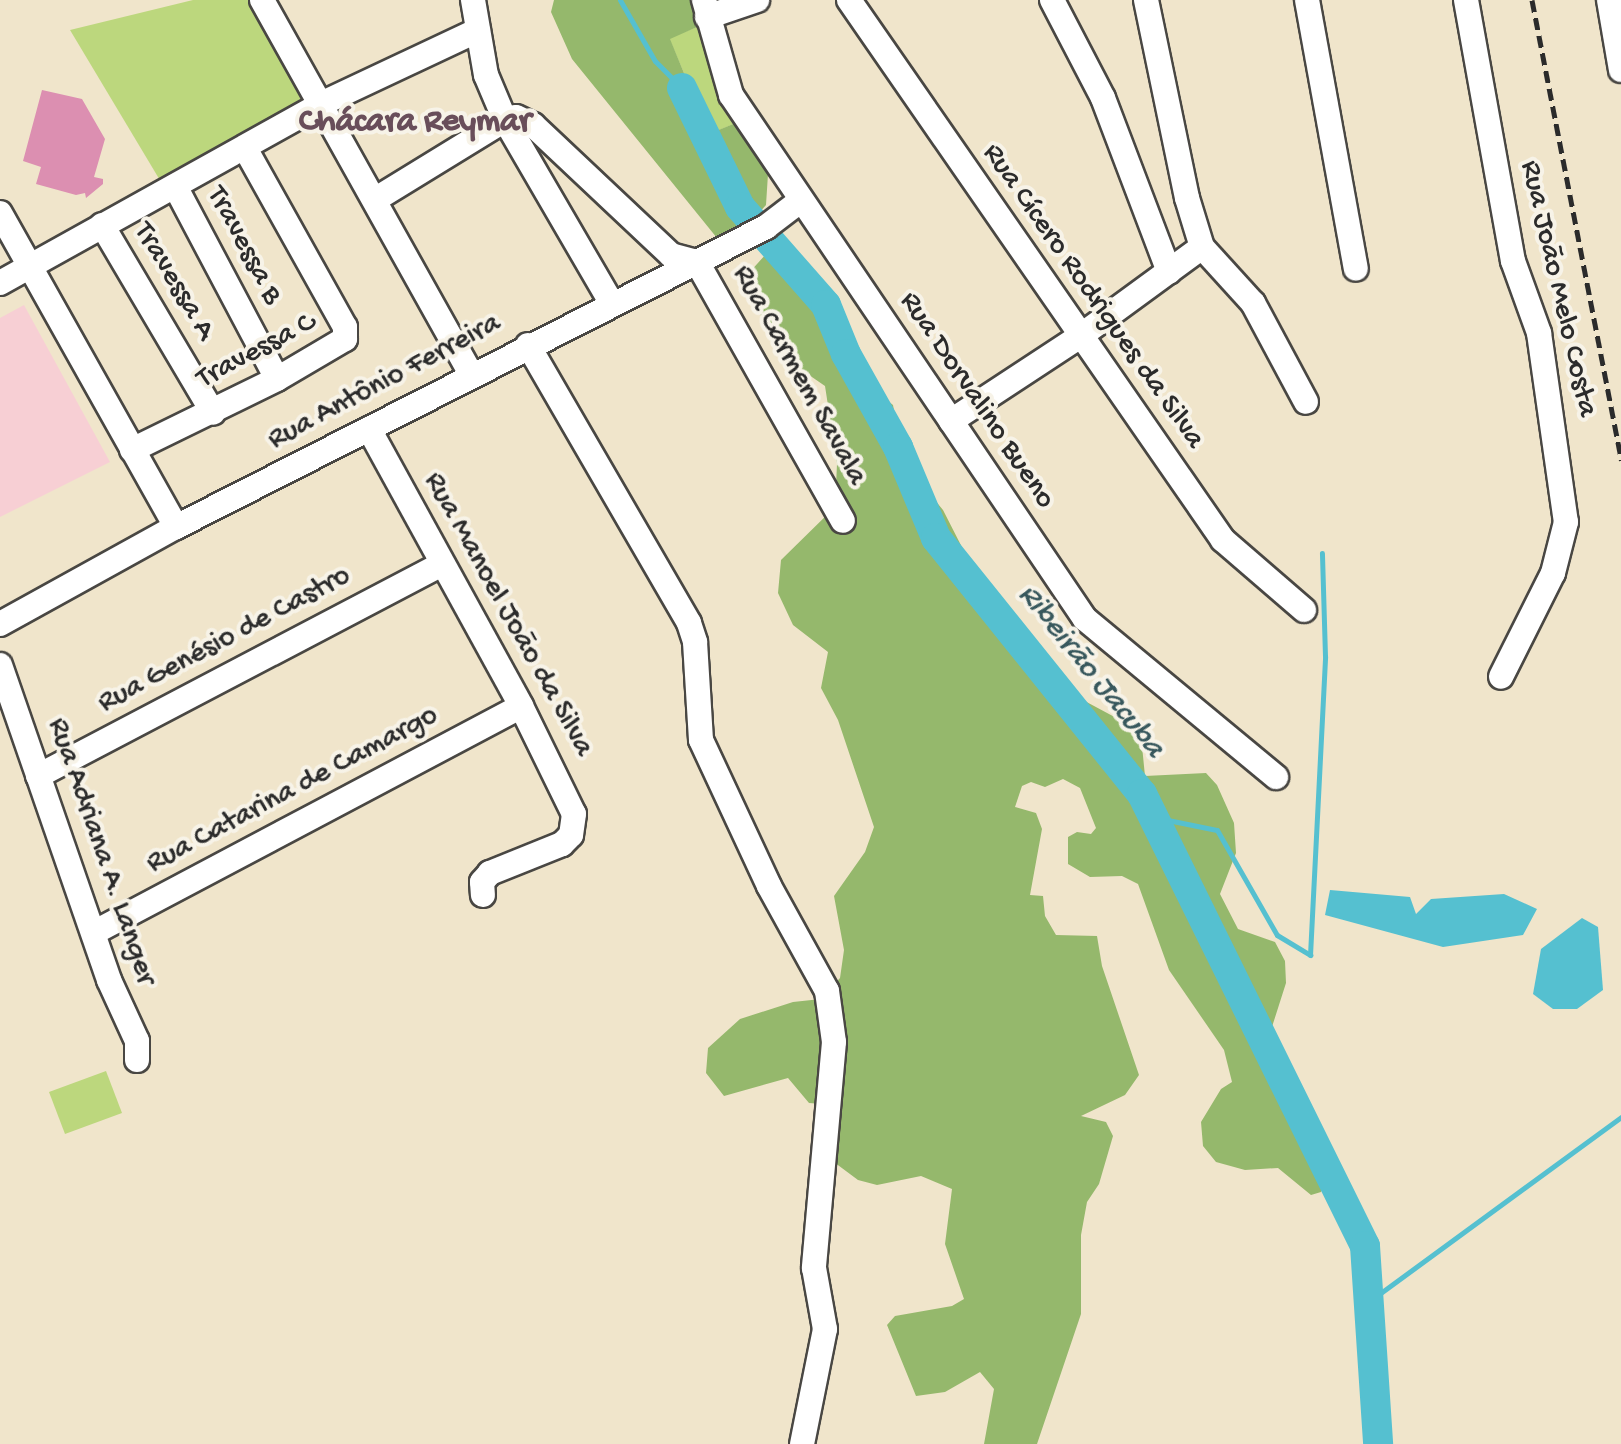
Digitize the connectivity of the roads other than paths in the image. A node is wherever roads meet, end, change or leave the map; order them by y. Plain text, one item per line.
1 (262, 0) edge
2 (473, 0) edge
3 (757, 0) edge
4 (849, 0) edge
5 (1052, 0) edge
6 (1146, 0) edge
7 (1307, 0) edge
8 (1466, 0) edge
9 (1609, 0) edge
10 (706, 8) edge
11 (478, 30) junction
12 (1621, 70) edge
13 (323, 103) junction
14 (505, 120) junction
15 (245, 148) junction
16 (175, 186) junction
17 (376, 199) junction
18 (800, 201) junction
19 (0, 213) edge
20 (102, 225) junction
21 (1202, 247) junction
22 (697, 262) junction
23 (29, 268) junction
24 (1356, 269) dead end
25 (1169, 272) junction
26 (0, 283) edge
27 (611, 302) junction
28 (1079, 337) junction
29 (528, 345) junction
30 (472, 375) junction
31 (277, 379) junction
32 (1306, 402) dead end
33 (213, 413) junction
34 (951, 421) junction
35 (369, 429) junction
36 (132, 450) junction
37 (843, 521) dead end
38 (176, 527) junction
39 (442, 564) junction
40 (1304, 610) dead end
41 (0, 624) edge
42 (0, 665) edge
43 (1501, 677) dead end
44 (521, 706) junction
45 (38, 776) junction
46 (1276, 777) dead end
47 (483, 895) dead end
48 (95, 932) junction
49 (137, 1060) dead end
50 (802, 1444) edge

1 - 13 street
2 - 11 street
3 - 10 street
4 - 28 street, Rua Cícero Rodrigues da Silva
5 - 25 street
6 - 21 street
7 - 24 street
8 - 43 street, Rua João Melo Costa
9 - 12 street
10 - 18 street, Rua Dorvalino Bueno
11 - 13 street
11 - 14 street
13 - 15 street
13 - 17 street
14 - 17 street
14 - 22 street
14 - 27 street
15 - 16 street
15 - 31 street, Travessa C
16 - 20 street
16 - 31 street, Travessa B
17 - 30 street
18 - 22 street, Rua Antônio Ferreira
18 - 34 street, Rua Dorvalino Bueno
19 - 23 street
20 - 23 street
20 - 33 street, Travessa A
21 - 25 street
21 - 32 street
22 - 27 street, Rua Antônio Ferreira
22 - 37 street, Rua Carmem Savala
23 - 26 street
23 - 36 street
25 - 28 street
27 - 29 street, Rua Antônio Ferreira
28 - 34 street
28 - 40 street, Rua Cícero Rodrigues da Silva
29 - 30 street, Rua Antônio Ferreira
29 - 50 street
30 - 35 street, Rua Antônio Ferreira
31 - 33 street, Travessa C
33 - 36 street, Travessa C
34 - 46 street, Rua Dorvalino Bueno
35 - 38 street, Rua Antônio Ferreira
35 - 39 street, Rua Manoel João da Silva
36 - 38 street
38 - 41 street, Rua Antônio Ferreira
39 - 44 street, Rua Manoel João da Silva
39 - 45 street, Rua Genésio de Castro
42 - 45 street, Rua Adriana A. Langer
44 - 47 street, Rua Manoel João da Silva
44 - 48 street, Rua Catarina de Camargo
45 - 48 street, Rua Adriana A. Langer
48 - 49 street, Rua Adriana A. Langer

